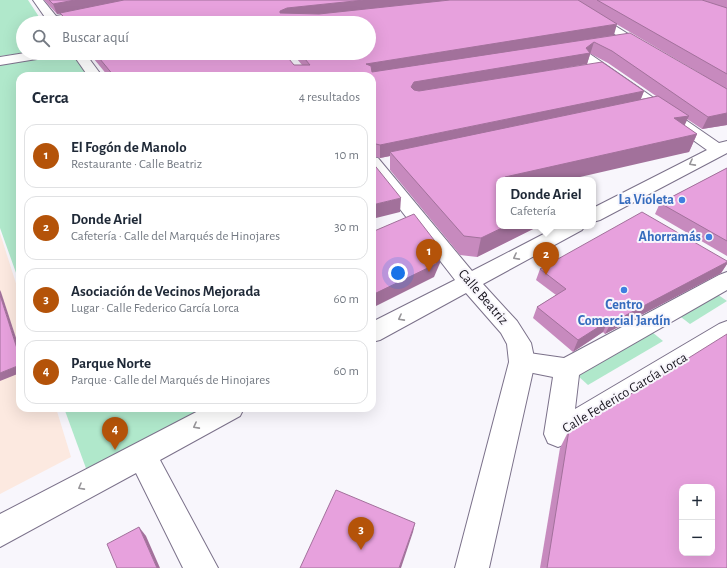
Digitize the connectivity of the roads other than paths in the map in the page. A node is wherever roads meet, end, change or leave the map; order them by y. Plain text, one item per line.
1 (38, 0) edge
2 (567, 0) edge
3 (105, 10) edge
4 (50, 16) edge
5 (80, 16) edge
6 (628, 38) junction
7 (608, 40) edge
8 (586, 44) edge
9 (570, 46) junction
10 (555, 48) edge
11 (654, 54) edge
12 (16, 58) edge
13 (83, 60) edge
14 (0, 61) edge
15 (602, 67) junction
16 (579, 71) edge
17 (92, 72) edge
18 (654, 106) junction
19 (637, 110) edge
20 (723, 148) edge
21 (377, 164) edge
22 (596, 214) edge
23 (569, 229) edge
24 (725, 270) edge
25 (469, 282) junction
26 (727, 330) edge
27 (376, 331) edge
28 (522, 362) junction
29 (567, 369) junction
30 (223, 412) edge
31 (142, 455) junction
32 (0, 531) edge
33 (201, 568) edge
34 (472, 568) edge

1 - 4 street
2 - 6 street
3 - 5 street
6 - 7 street
6 - 11 street
8 - 9 street
9 - 10 street
9 - 15 street
12 - 14 street
13 - 17 street
15 - 16 street
15 - 18 street
18 - 19 street
18 - 20 street
20 -> 22 street
21 - 25 street, Calle Beatriz
23 -> 25 street
24 - 29 street
25 -> 27 street
25 - 28 street, Calle Beatriz
26 - 29 street, Calle Federico García Lorca
28 - 29 street
28 - 34 street
30 -> 31 street
31 -> 32 street
31 - 33 street

